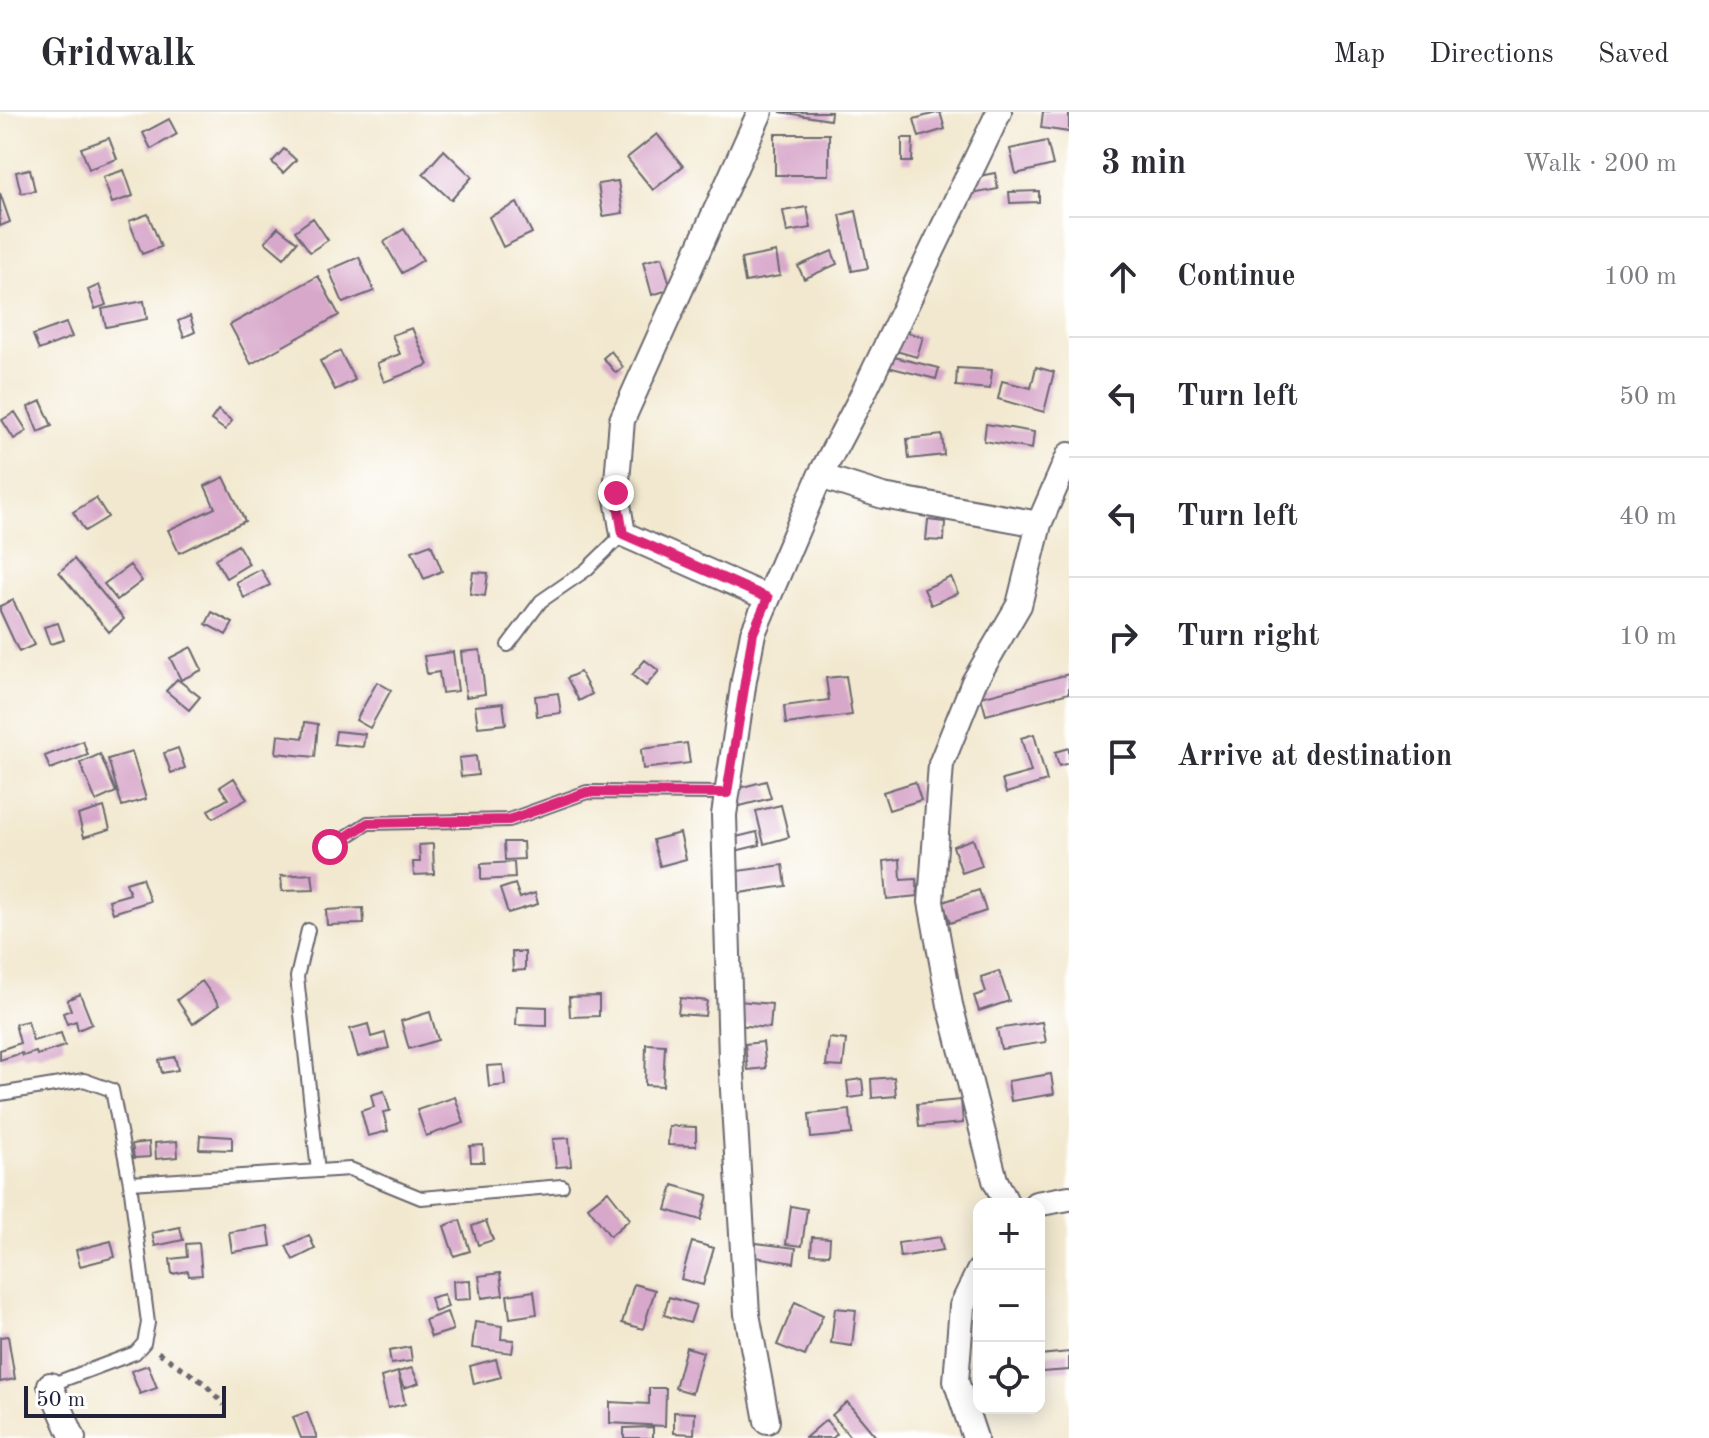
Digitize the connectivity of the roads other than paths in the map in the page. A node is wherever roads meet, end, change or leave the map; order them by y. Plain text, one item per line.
1 (760, 112) edge
2 (999, 112) edge
3 (1069, 455) edge
4 (820, 476) junction
5 (1039, 524) junction
6 (623, 534) junction
7 (768, 598) junction
8 (508, 645) dead end
9 (727, 793) junction
10 (330, 847) dead end
11 (308, 930) dead end
12 (0, 1094) edge
13 (318, 1171) junction
14 (130, 1183) junction
15 (562, 1186) dead end
16 (1004, 1198) edge
17 (1069, 1198) edge
18 (1045, 1202) edge
19 (973, 1283) edge
20 (50, 1385) joint
21 (767, 1421) dead end
22 (73, 1438) edge
23 (975, 1438) edge

1 - 6 street
2 - 4 street
3 - 5 street
4 - 5 street
4 - 7 street
5 - 16 street
6 - 7 street
6 - 8 lane
7 - 9 street
9 - 10 lane
9 - 21 street
11 - 13 lane
12 - 14 lane
13 - 14 lane
13 - 15 lane
14 - 20 lane
17 - 18 street
19 - 23 street
20 - 22 street

